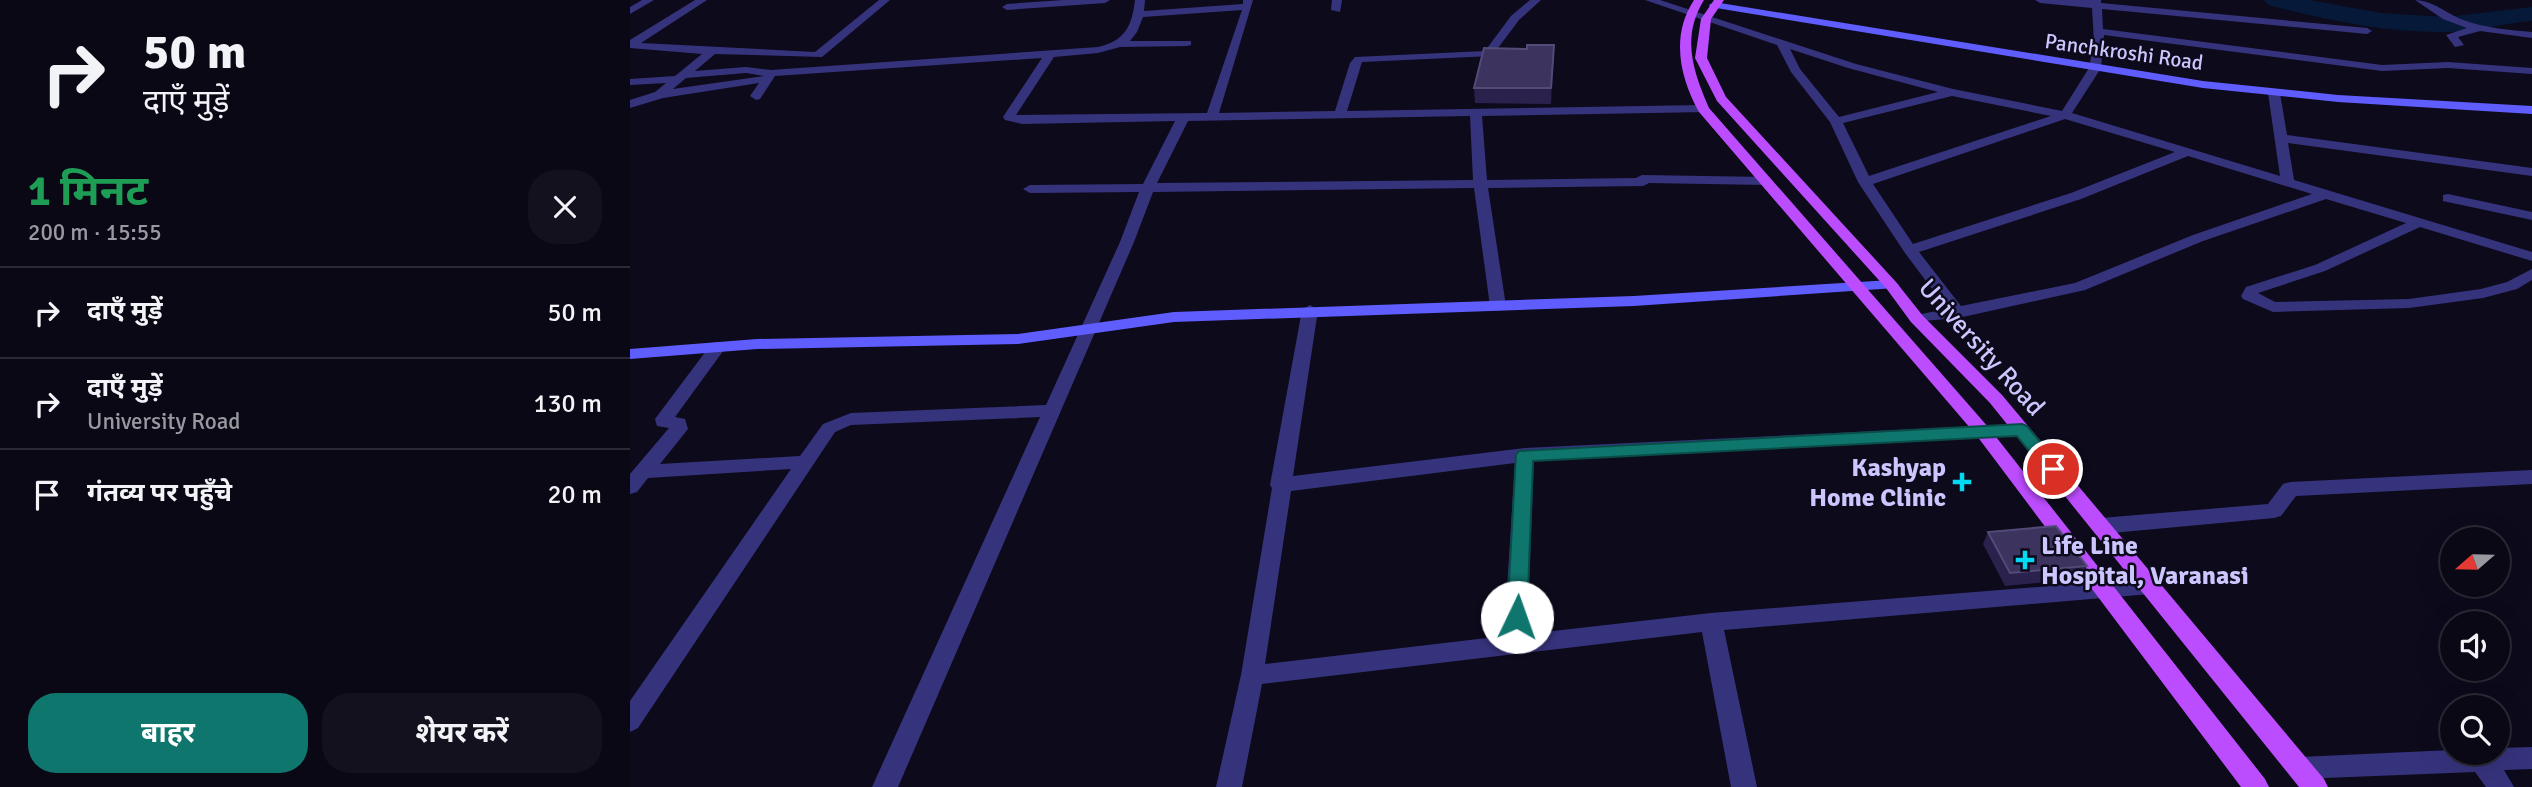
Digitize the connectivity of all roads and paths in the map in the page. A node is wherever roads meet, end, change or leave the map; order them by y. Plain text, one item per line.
1 (649, 0) edge
2 (702, 0) edge
3 (885, 0) edge
4 (1105, 0) edge
5 (1140, 0) edge
6 (1536, 0) edge
7 (1650, 0) edge
8 (2040, 0) edge
9 (2420, 0) edge
10 (2096, 2) edge
11 (1248, 4) edge
12 (1007, 7) dead end
13 (1705, 7) edge
14 (633, 8) edge
15 (1140, 14) junction
16 (2476, 28) junction
17 (1195, 31) dead end
18 (2098, 31) junction
19 (2367, 31) dead end
20 (2532, 35) edge
21 (1780, 42) junction
22 (1119, 44) junction
23 (630, 45) edge
24 (2459, 45) dead end
25 (712, 51) junction
26 (1050, 54) junction
27 (2095, 68) junction
28 (2532, 71) edge
29 (769, 76) junction
30 (682, 77) junction
31 (630, 82) edge
32 (1952, 92) junction
33 (2274, 93) junction
34 (659, 95) junction
35 (756, 96) dead end
36 (630, 104) edge
37 (1703, 109) junction
38 (2532, 110) edge
39 (1476, 111) junction
40 (1340, 115) junction
41 (1184, 116) junction
42 (1212, 116) junction
43 (2065, 116) junction
44 (1836, 121) junction
45 (2281, 138) junction
46 (2185, 153) junction
47 (2532, 172) edge
48 (1766, 181) junction
49 (1865, 181) junction
50 (1480, 182) junction
51 (2288, 183) junction
52 (1148, 187) junction
53 (1030, 190) dead end
54 (2326, 194) junction
55 (2448, 198) dead end
56 (2532, 216) edge
57 (2418, 223) junction
58 (1910, 250) junction
59 (2532, 257) edge
60 (2532, 274) edge
61 (1891, 285) junction
62 (1858, 287) junction
63 (1498, 306) junction
64 (1310, 310) junction
65 (1958, 313) junction
66 (1917, 319) junction
67 (1088, 330) junction
68 (718, 347) junction
69 (630, 354) edge
70 (1052, 411) junction
71 (2022, 430) junction
72 (1983, 432) junction
73 (1525, 455) junction
74 (804, 462) junction
75 (2532, 477) edge
76 (636, 480) edge
77 (1280, 485) junction
78 (2101, 526) junction
79 (2150, 586) junction
80 (2106, 589) junction
81 (1711, 622) junction
82 (1515, 644) junction
83 (1252, 675) junction
84 (630, 721) edge
85 (2532, 758) edge
86 (2510, 759) edge
87 (2440, 764) edge
88 (2484, 765) edge
89 (2308, 778) edge
90 (885, 787) edge
91 (1229, 787) edge
92 (1744, 787) edge
93 (2256, 787) edge
94 (2501, 787) edge

1 - 14 street
2 - 23 street
3 - 25 street
4 - 12 street
5 - 15 street
6 - 40 street
7 - 13 street
8 - 10 street
9 - 16 street
10 - 18 street
10 - 19 street
11 - 15 street
11 - 42 street
13 - 21 street
13 - 27 street, Panchkroshi Road
13 - 37 main road
13 - 61 main road, University Road
15 - 22 street
16 - 20 street
16 - 24 street
17 - 22 street
18 - 27 street
18 - 28 street
21 - 32 street
21 - 44 street
22 - 26 street
23 - 25 street
25 - 30 street
26 - 29 street
26 - 41 street
27 - 33 street, Panchkroshi Road
27 - 43 street
29 - 30 street
29 - 34 street
29 - 35 street
30 - 31 street
30 - 34 street
32 - 43 street
32 - 44 street
33 - 38 street, Panchkroshi Road
33 - 45 street
34 - 36 street
37 - 39 street
37 - 48 main road
39 - 40 street
39 - 50 street
40 - 42 street
41 - 42 street
41 - 52 street
43 - 46 street
43 - 49 street
44 - 49 street
45 - 47 street
45 - 51 street
46 - 51 street
46 - 58 street
48 - 50 street
48 - 62 main road
49 - 58 street
50 - 52 street
50 - 63 street
51 - 54 street
52 - 53 street
52 - 67 street
54 - 57 street
54 - 65 street
55 - 56 street
57 - 59 street
57 - 60 street
58 - 65 street
61 - 62 street
61 - 66 main road, University Road
62 - 63 street
62 - 72 main road
63 - 64 street
64 - 67 street
64 - 77 street
65 - 66 street
66 - 71 main road, University Road
67 - 68 street
67 - 70 street
68 - 69 street
68 - 76 street
70 - 74 street
70 - 90 street
71 - 72 street
71 - 78 main road, University Road
72 - 73 street
72 - 80 main road
73 - 77 street
73 - 82 street
74 - 76 street
74 - 84 street
75 - 78 street
77 - 83 street
78 - 79 main road, University Road
79 - 80 street
79 - 89 main road, University Road
80 - 81 street
80 - 93 main road
81 - 82 street
81 - 92 street
82 - 83 street
83 - 91 street
85 - 86 street
87 - 89 street
88 - 94 street

